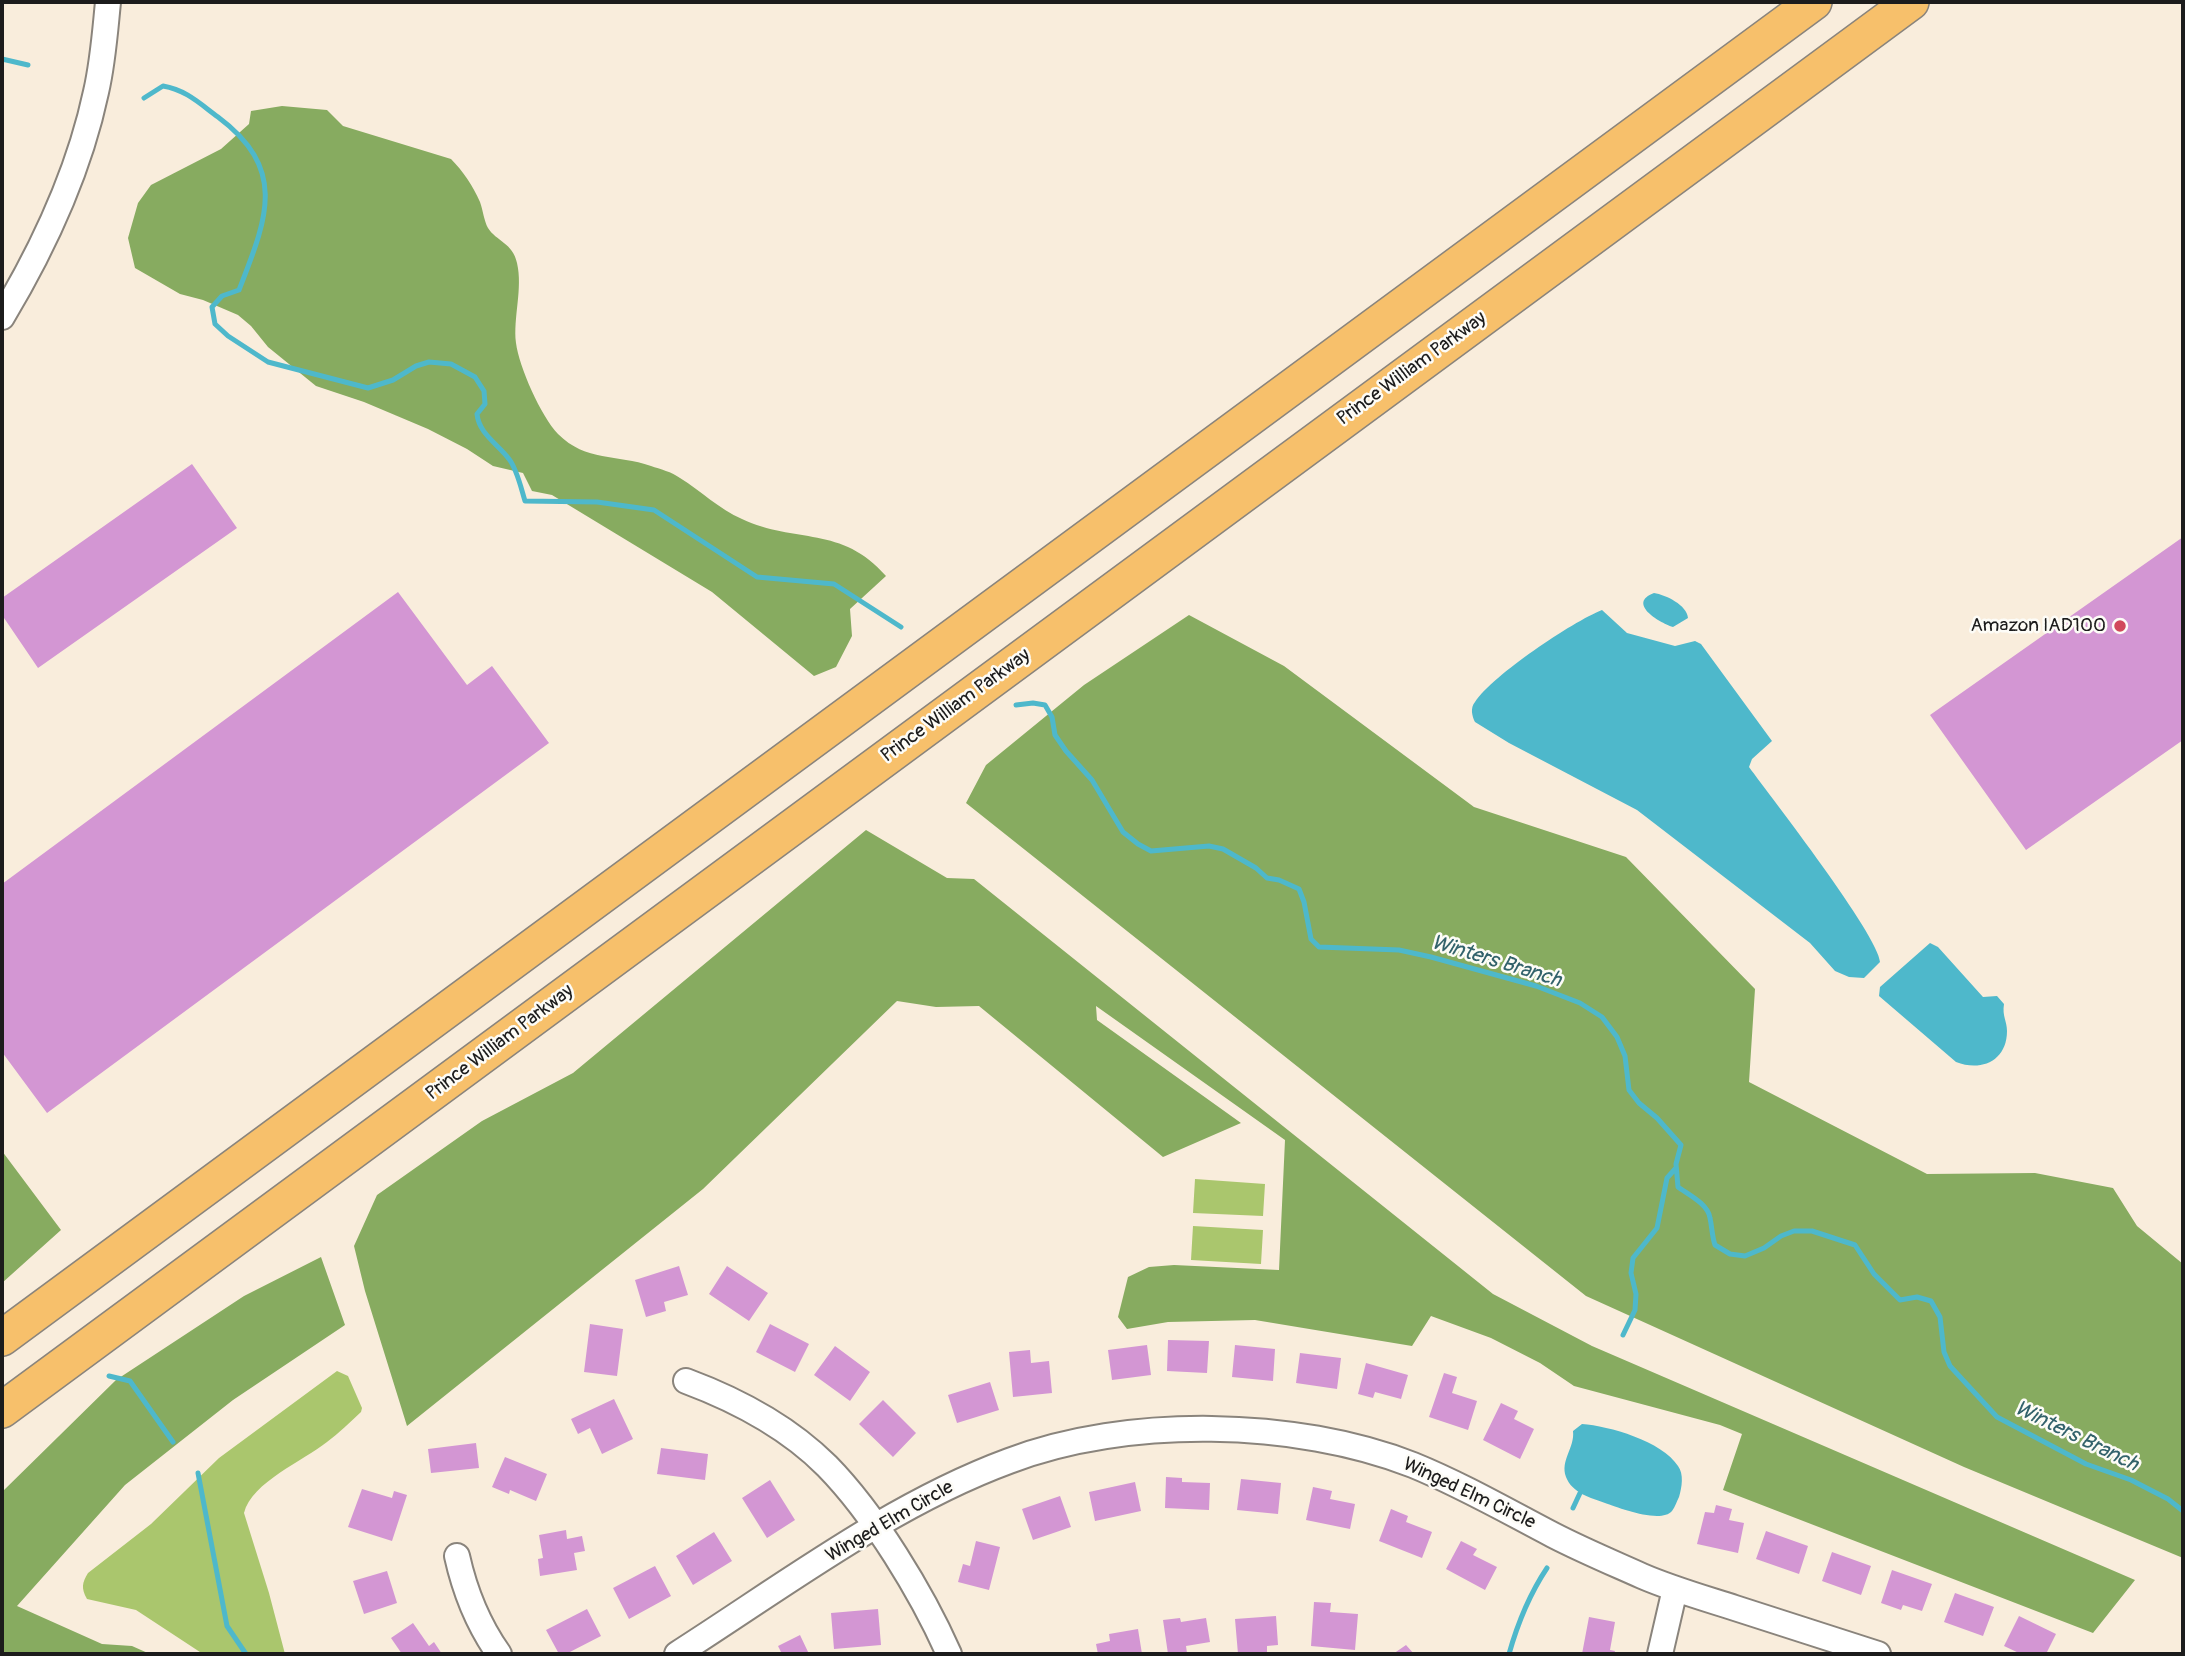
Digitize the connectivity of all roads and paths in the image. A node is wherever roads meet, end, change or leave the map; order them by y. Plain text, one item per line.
1 (108, 2) edge
2 (1814, 2) edge
3 (1911, 2) edge
4 (2, 317) edge
5 (2, 1338) edge
6 (685, 1381) dead end
7 (2, 1410) edge
8 (875, 1527) junction
9 (457, 1556) dead end
10 (1675, 1589) junction
11 (499, 1654) edge
12 (677, 1654) edge
13 (949, 1654) edge
14 (1660, 1654) edge
15 (1878, 1654) edge

1 - 4 street
2 - 5 highway
3 - 7 highway, Prince William Parkway
6 - 8 street
8 - 10 street, Winged Elm Circle
8 - 12 street, Winged Elm Circle
8 - 13 street
9 - 11 street
10 - 14 street
10 - 15 street, Winged Elm Circle

